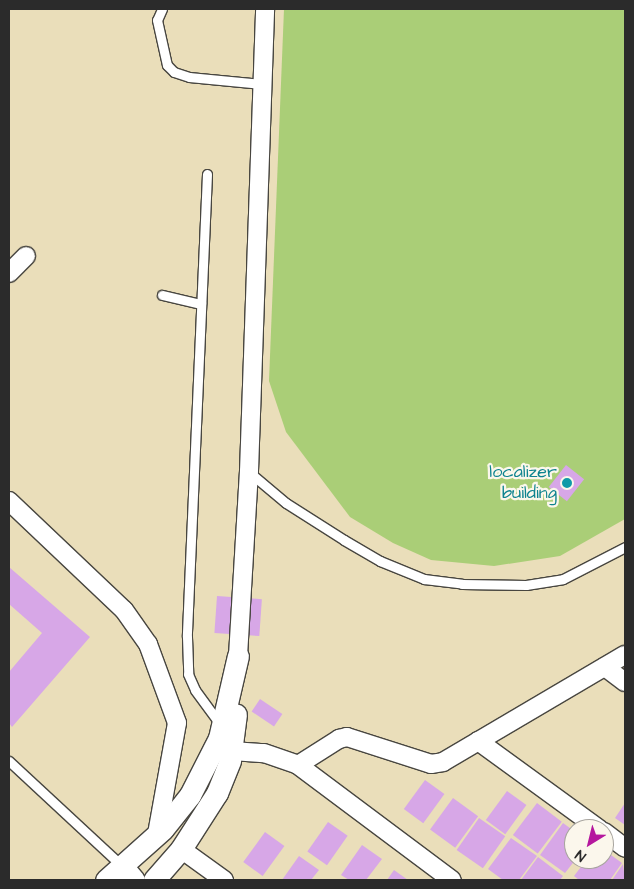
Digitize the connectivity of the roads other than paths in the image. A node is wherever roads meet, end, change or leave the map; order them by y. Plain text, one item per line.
1 (162, 9) edge
2 (265, 9) edge
3 (262, 84) junction
4 (207, 174) dead end
5 (26, 256) dead end
6 (9, 273) edge
7 (162, 295) dead end
8 (201, 304) junction
9 (249, 472) junction
10 (9, 501) edge
11 (625, 547) edge
12 (625, 655) edge
13 (238, 656) junction
14 (605, 667) junction
15 (625, 682) edge
16 (222, 726) junction
17 (478, 741) junction
18 (232, 751) junction
19 (9, 761) edge
20 (298, 765) junction
21 (585, 819) edge
22 (157, 834) junction
23 (614, 840) edge
24 (181, 848) junction
25 (625, 848) edge
26 (129, 873) edge
27 (106, 880) edge
28 (154, 880) edge
29 (224, 880) edge
30 (452, 880) edge

1 - 3 lane
2 - 3 street
3 - 9 street
4 - 8 lane
5 - 6 street
7 - 8 lane
8 - 16 lane
9 - 11 lane
9 - 13 street
10 - 22 street
12 - 14 street
13 - 16 street
13 - 18 street
14 - 15 street
14 - 17 street
16 - 22 street
17 - 20 street
17 - 21 street
18 - 20 street
18 - 24 street
19 - 26 lane
20 - 30 street
22 - 26 street
23 - 25 street
24 - 28 street
24 - 29 street
26 - 27 street

